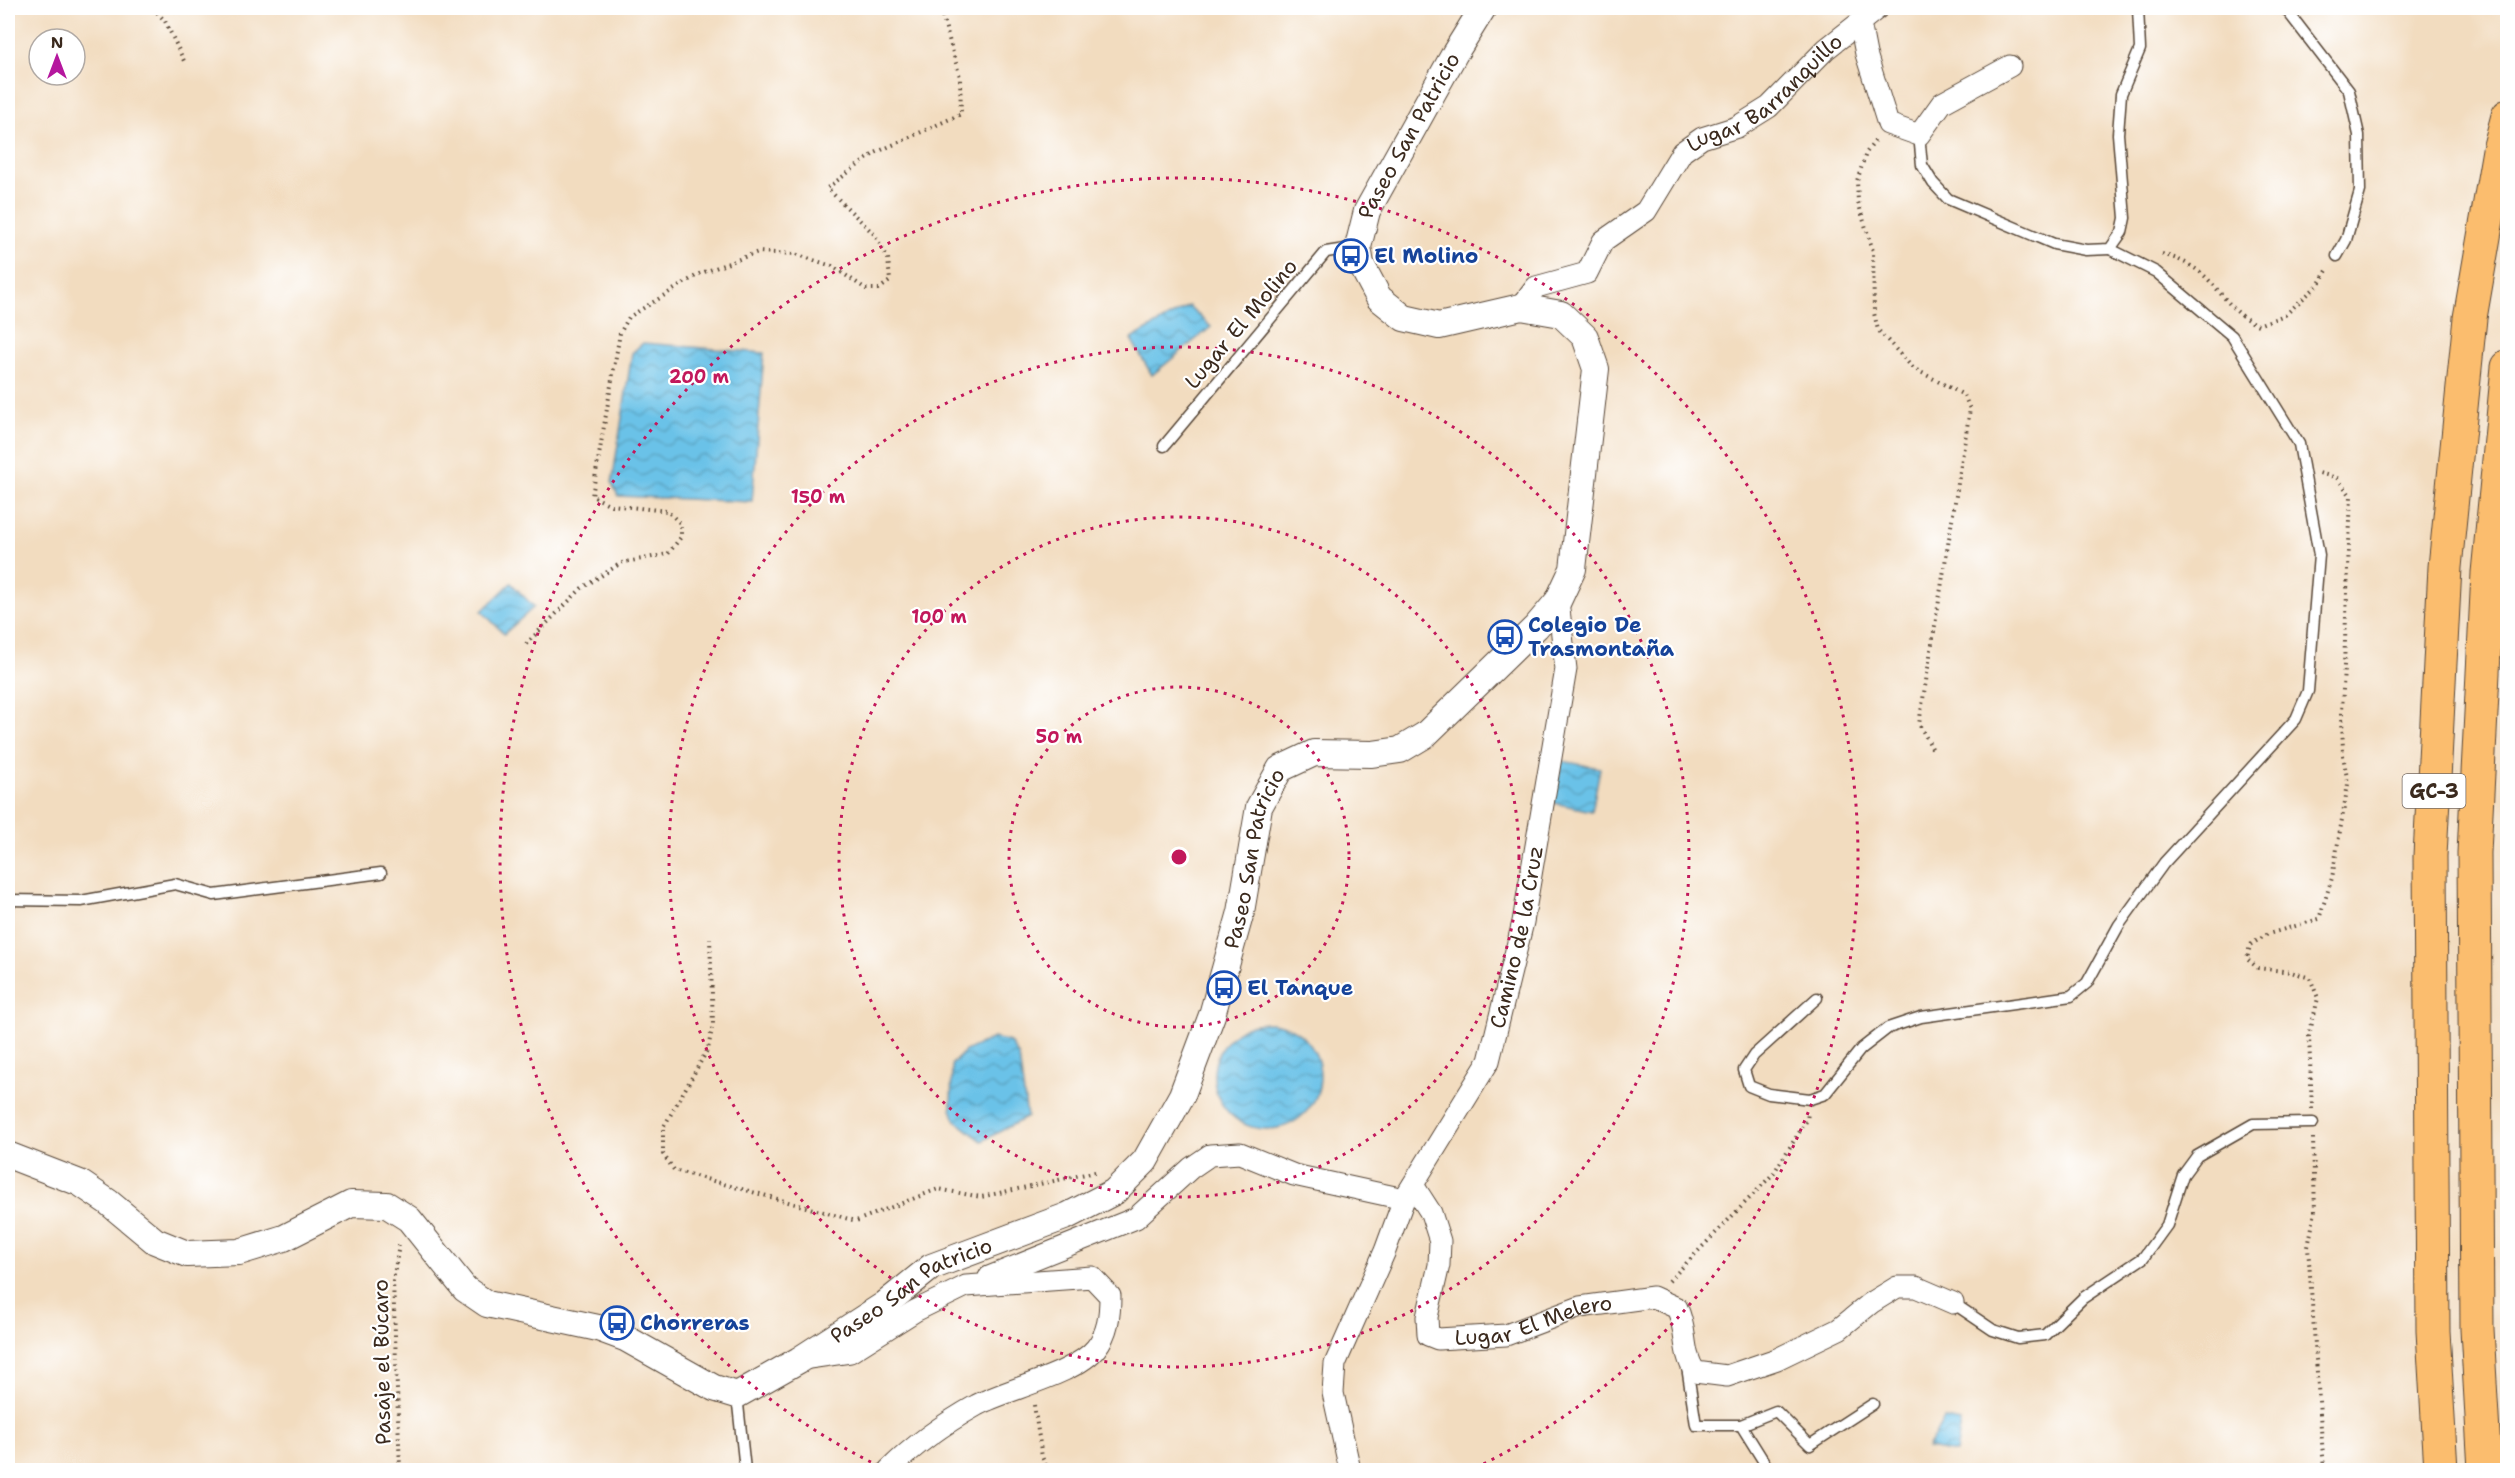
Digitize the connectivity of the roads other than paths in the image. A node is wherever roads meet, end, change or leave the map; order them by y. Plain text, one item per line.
1 (1483, 8) edge
2 (1878, 8) edge
3 (2138, 8) edge
4 (2285, 8) edge
5 (1860, 24) junction
6 (2010, 66) dead end
7 (2508, 116) edge
8 (1919, 135) junction
9 (1358, 247) junction
10 (2110, 249) junction
11 (2337, 256) road end
12 (1521, 307) junction
13 (2508, 367) edge
14 (1164, 446) dead end
15 (1558, 601) junction
16 (381, 873) dead end
17 (8, 900) edge
18 (1817, 998) dead end
19 (2313, 1124) road end
20 (8, 1155) edge
21 (1409, 1192) junction
22 (966, 1287) junction
23 (1953, 1304) joint
24 (1686, 1358) junction
25 (799, 1359) junction
26 (737, 1395) junction
27 (1873, 1404) dead end
28 (1741, 1425) junction
29 (745, 1470) edge
30 (889, 1470) edge
31 (1350, 1470) edge
32 (1769, 1470) edge
33 (2441, 1470) edge
34 (2485, 1470) edge

1 - 9 street, Paseo San Patricio
2 - 5 street, Lugar Barranquillo
3 - 10 lane
4 - 11 lane
5 - 8 street, Lugar Barranquillo
5 - 12 street, Lugar Barranquillo
6 - 8 street
7 - 33 highway, GC-3
8 - 10 lane
9 - 12 street, Paseo San Patricio
9 - 14 lane, Lugar El Molino
10 - 18 lane
12 - 15 street, Paseo San Patricio
13 - 34 highway, GC-3
15 - 21 street, Camino de la Cruz
15 - 25 street, Paseo San Patricio
16 - 17 lane
19 - 23 lane
20 - 26 street
21 - 22 street
21 - 24 street, Lugar El Melero
21 - 31 street, Camino de la Cruz
22 - 25 street
22 - 30 street
23 - 24 street
24 - 28 lane
25 - 26 street, Paseo San Patricio
26 - 29 lane
27 - 28 lane
28 - 32 lane

